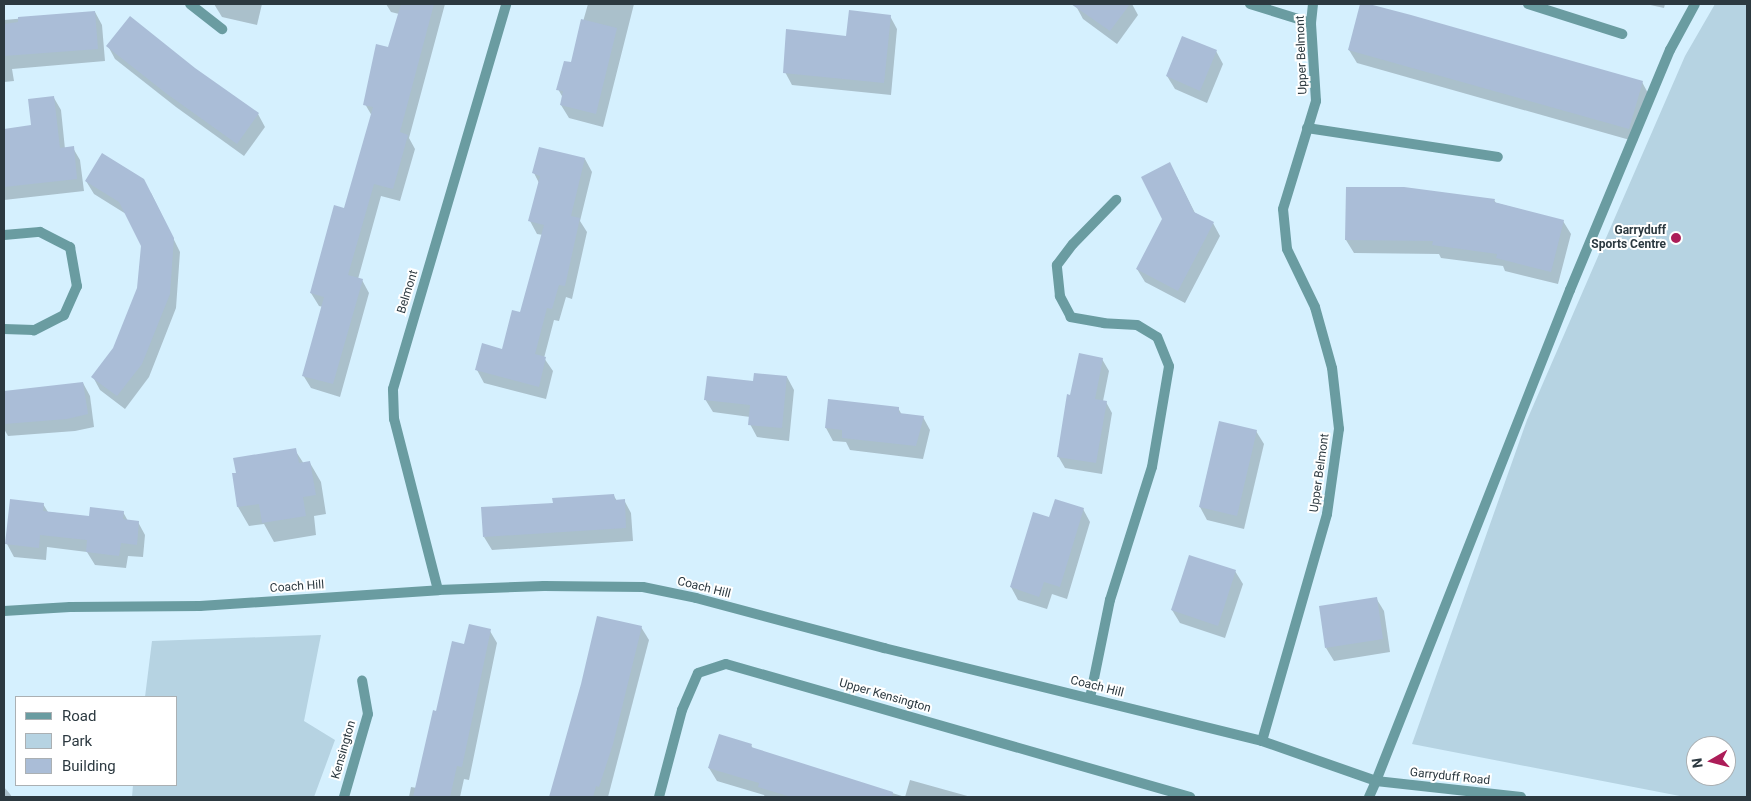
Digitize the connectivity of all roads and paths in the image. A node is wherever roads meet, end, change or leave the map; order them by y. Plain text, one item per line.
1 (190, 4) edge
2 (506, 4) edge
3 (1250, 4) edge
4 (1313, 4) edge
5 (1528, 4) edge
6 (1695, 4) edge
7 (1555, 7) edge
8 (1311, 23) junction
9 (222, 29) dead end
10 (1622, 34) dead end
11 (1307, 128) junction
12 (1498, 157) dead end
13 (1116, 200) dead end
14 (4, 234) edge
15 (4, 329) edge
16 (438, 590) junction
17 (4, 611) edge
18 (362, 681) dead end
19 (1090, 698) junction
20 (1262, 741) junction
21 (1376, 781) junction
22 (344, 797) edge
23 (659, 797) edge
24 (1190, 797) edge
25 (1369, 797) edge
26 (1521, 797) edge

1 - 9 street
2 - 16 street, Belmont
3 - 8 street
4 - 8 street, Upper Belmont
5 - 7 street
6 - 21 street
7 - 10 street
8 - 11 street, Upper Belmont
11 - 12 street
11 - 20 street, Upper Belmont
13 - 19 street
14 - 15 street
16 - 17 street, Coach Hill
16 - 19 street, Coach Hill
18 - 22 street, Kensington
19 - 20 street, Coach Hill
20 - 21 street, Coach Hill
21 - 25 street
21 - 26 street, Garryduff Road
23 - 24 street, Upper Kensington

